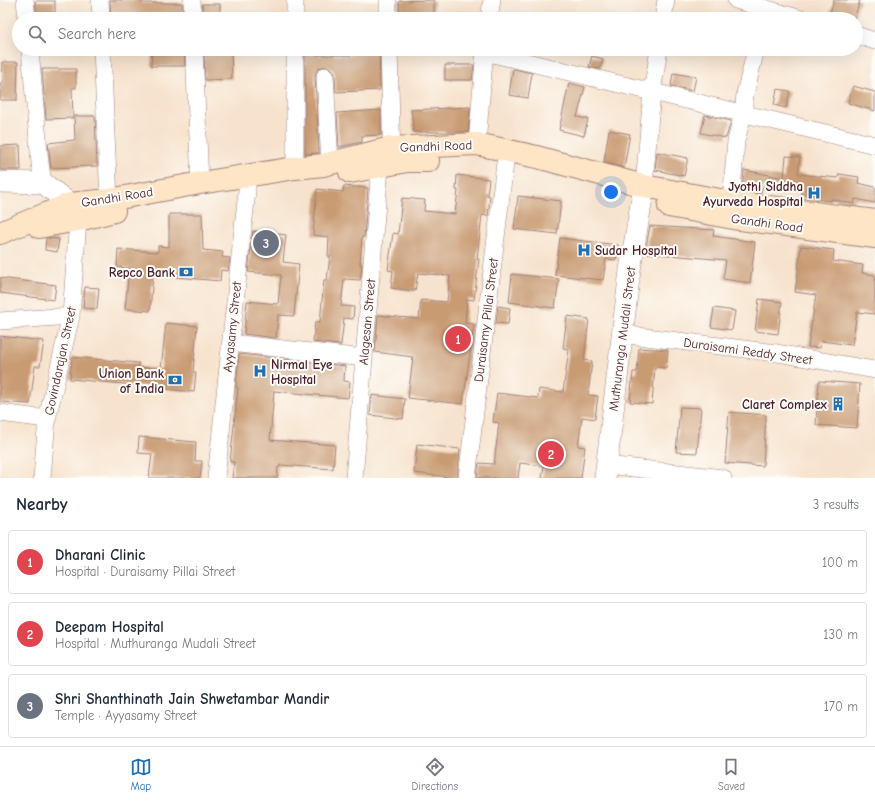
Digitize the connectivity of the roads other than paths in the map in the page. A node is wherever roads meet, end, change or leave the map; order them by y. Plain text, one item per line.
1 (25, 0) edge
2 (100, 0) edge
3 (192, 0) edge
4 (295, 0) edge
5 (388, 0) edge
6 (492, 0) edge
7 (666, 0) edge
8 (736, 0) edge
9 (758, 8) edge
10 (26, 12) edge
11 (100, 12) edge
12 (193, 12) edge
13 (295, 12) edge
14 (388, 12) edge
15 (490, 12) edge
16 (664, 12) edge
17 (774, 12) edge
18 (863, 37) edge
19 (875, 41) edge
20 (31, 56) edge
21 (102, 56) edge
22 (194, 56) edge
23 (295, 56) edge
24 (389, 56) edge
25 (484, 56) edge
26 (509, 56) edge
27 (658, 56) edge
28 (754, 56) edge
29 (325, 76) dead end
30 (652, 92) junction
31 (743, 114) junction
32 (477, 144) junction
33 (875, 145) edge
34 (388, 159) junction
35 (505, 163) junction
36 (330, 164) junction
37 (295, 168) junction
38 (0, 182) edge
39 (44, 183) junction
40 (200, 183) junction
41 (247, 184) junction
42 (643, 194) junction
43 (109, 200) junction
44 (731, 202) junction
45 (74, 212) junction
46 (875, 221) edge
47 (0, 234) edge
48 (875, 237) edge
49 (71, 316) junction
50 (0, 321) edge
51 (621, 334) junction
52 (230, 343) junction
53 (364, 358) junction
54 (875, 370) edge
55 (0, 414) edge
56 (47, 419) junction
57 (605, 471) edge
58 (42, 478) edge
59 (216, 478) edge
60 (354, 478) edge
61 (467, 478) edge
62 (723, 478) edge

1 - 10 street
2 - 11 street
3 - 12 street
4 - 13 street
5 - 14 street
6 - 15 street
7 - 16 street
8 - 9 street
9 - 17 street
18 - 19 street
20 - 39 street
21 - 43 street
22 - 40 street
23 - 37 street
24 - 34 street, Alagesan Street
25 - 32 street
26 - 30 street
27 - 30 street
28 - 31 street
29 - 36 street
30 - 31 street
30 - 42 street
31 - 33 street
31 - 44 street
32 - 34 main road, Gandhi Road
32 - 42 main road, Gandhi Road
34 - 35 main road, Gandhi Road
34 - 36 main road, Gandhi Road
34 - 41 main road, Gandhi Road
34 - 53 street, Alagesan Street
35 - 42 main road, Gandhi Road
35 - 61 street, Duraisamy Pillai Street
36 - 37 main road, Gandhi Road
37 - 41 main road, Gandhi Road
38 - 39 street
39 - 45 street
40 - 41 main road, Gandhi Road
40 - 43 main road, Gandhi Road
41 - 45 main road, Gandhi Road
41 - 52 street, Ayyasamy Street
42 - 44 main road, Gandhi Road
42 - 48 main road, Gandhi Road
42 - 51 street, Muthuranga Mudali Street
43 - 45 main road, Gandhi Road
44 - 46 main road, Gandhi Road
45 - 47 main road, Gandhi Road
45 - 49 street, Govindarajan Street
49 - 50 street
49 - 56 street, Govindarajan Street
51 - 54 street, Duraisami Reddy Street
51 - 57 street, Muthuranga Mudali Street
52 - 53 street
52 - 59 street, Ayyasamy Street
53 - 60 street, Alagesan Street
55 - 56 street
56 - 58 street, Govindarajan Street
57 - 62 street

